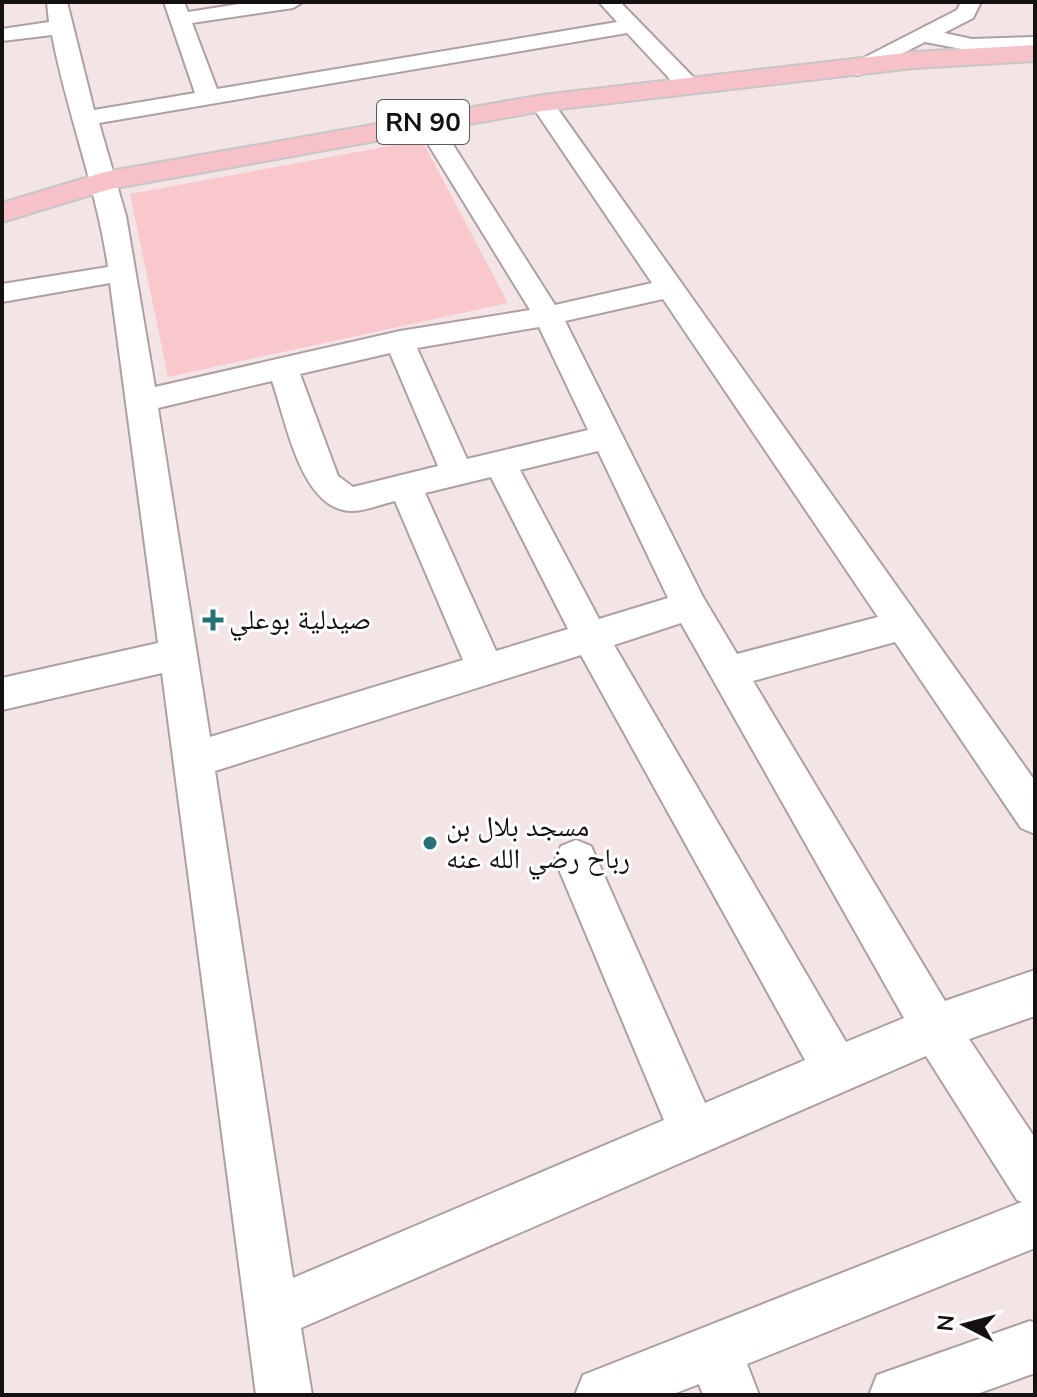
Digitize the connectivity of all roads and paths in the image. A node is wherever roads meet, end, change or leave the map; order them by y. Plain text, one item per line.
1 (293, 2) edge
2 (609, 2) edge
3 (971, 2) edge
4 (177, 10) edge
5 (58, 14) edge
6 (633, 26) junction
7 (2, 35) edge
8 (925, 36) junction
9 (1035, 43) edge
10 (1035, 53) edge
11 (1035, 69) edge
12 (851, 70) junction
13 (690, 87) junction
14 (209, 99) junction
15 (542, 103) junction
16 (83, 119) junction
17 (426, 121) junction
18 (105, 181) junction
19 (2, 213) edge
20 (122, 273) junction
21 (671, 288) junction
22 (2, 293) edge
23 (548, 316) junction
24 (400, 341) junction
25 (283, 368) junction
26 (141, 401) junction
27 (608, 437) junction
28 (500, 463) junction
29 (457, 473) junction
30 (405, 485) junction
31 (690, 606) junction
32 (904, 625) junction
33 (589, 635) junction
34 (177, 654) junction
35 (485, 668) junction
36 (728, 672) junction
37 (2, 694) edge
38 (196, 759) junction
39 (1035, 815) edge
40 (576, 860) dead end
41 (1035, 993) edge
42 (935, 1028) junction
43 (836, 1070) junction
44 (693, 1132) junction
45 (1035, 1182) edge
46 (1035, 1222) edge
47 (272, 1314) junction
48 (1030, 1348) dead end
49 (723, 1372) edge
50 (284, 1395) edge
51 (603, 1395) edge
52 (897, 1395) edge

1 - 4 street
2 - 6 street
3 - 8 street
4 - 14 street
5 - 7 street
5 - 16 street
6 - 13 street
6 - 14 street
8 - 9 street
8 - 12 street
10 - 12 main road, RN 90
11 - 12 main road, RN 90
12 - 13 main road, RN 90
13 - 15 main road, RN 90
14 - 16 street
15 - 17 main road, RN 90
15 - 21 street
16 - 18 street
17 - 18 main road, RN 90
17 - 23 street
18 - 19 main road, RN 90
18 - 20 street
20 - 22 street
20 - 26 street
21 - 23 street
21 - 32 street
23 - 24 street
23 - 27 street
24 - 25 street
24 - 29 street
25 - 26 street
25 - 30 street
26 - 34 street
27 - 28 street
27 - 31 street
28 - 29 street
28 - 33 street
29 - 30 street
30 - 35 street
31 - 33 street
31 - 36 street
32 - 36 street
32 - 39 street
33 - 35 street
33 - 43 street
34 - 37 street
34 - 38 street
35 - 38 street
36 - 42 street
38 - 47 street
40 - 44 street
41 - 42 street
42 - 43 street
42 - 45 street
43 - 44 street
44 - 47 street
46 - 49 street
47 - 50 street
48 - 52 street
49 - 51 street

